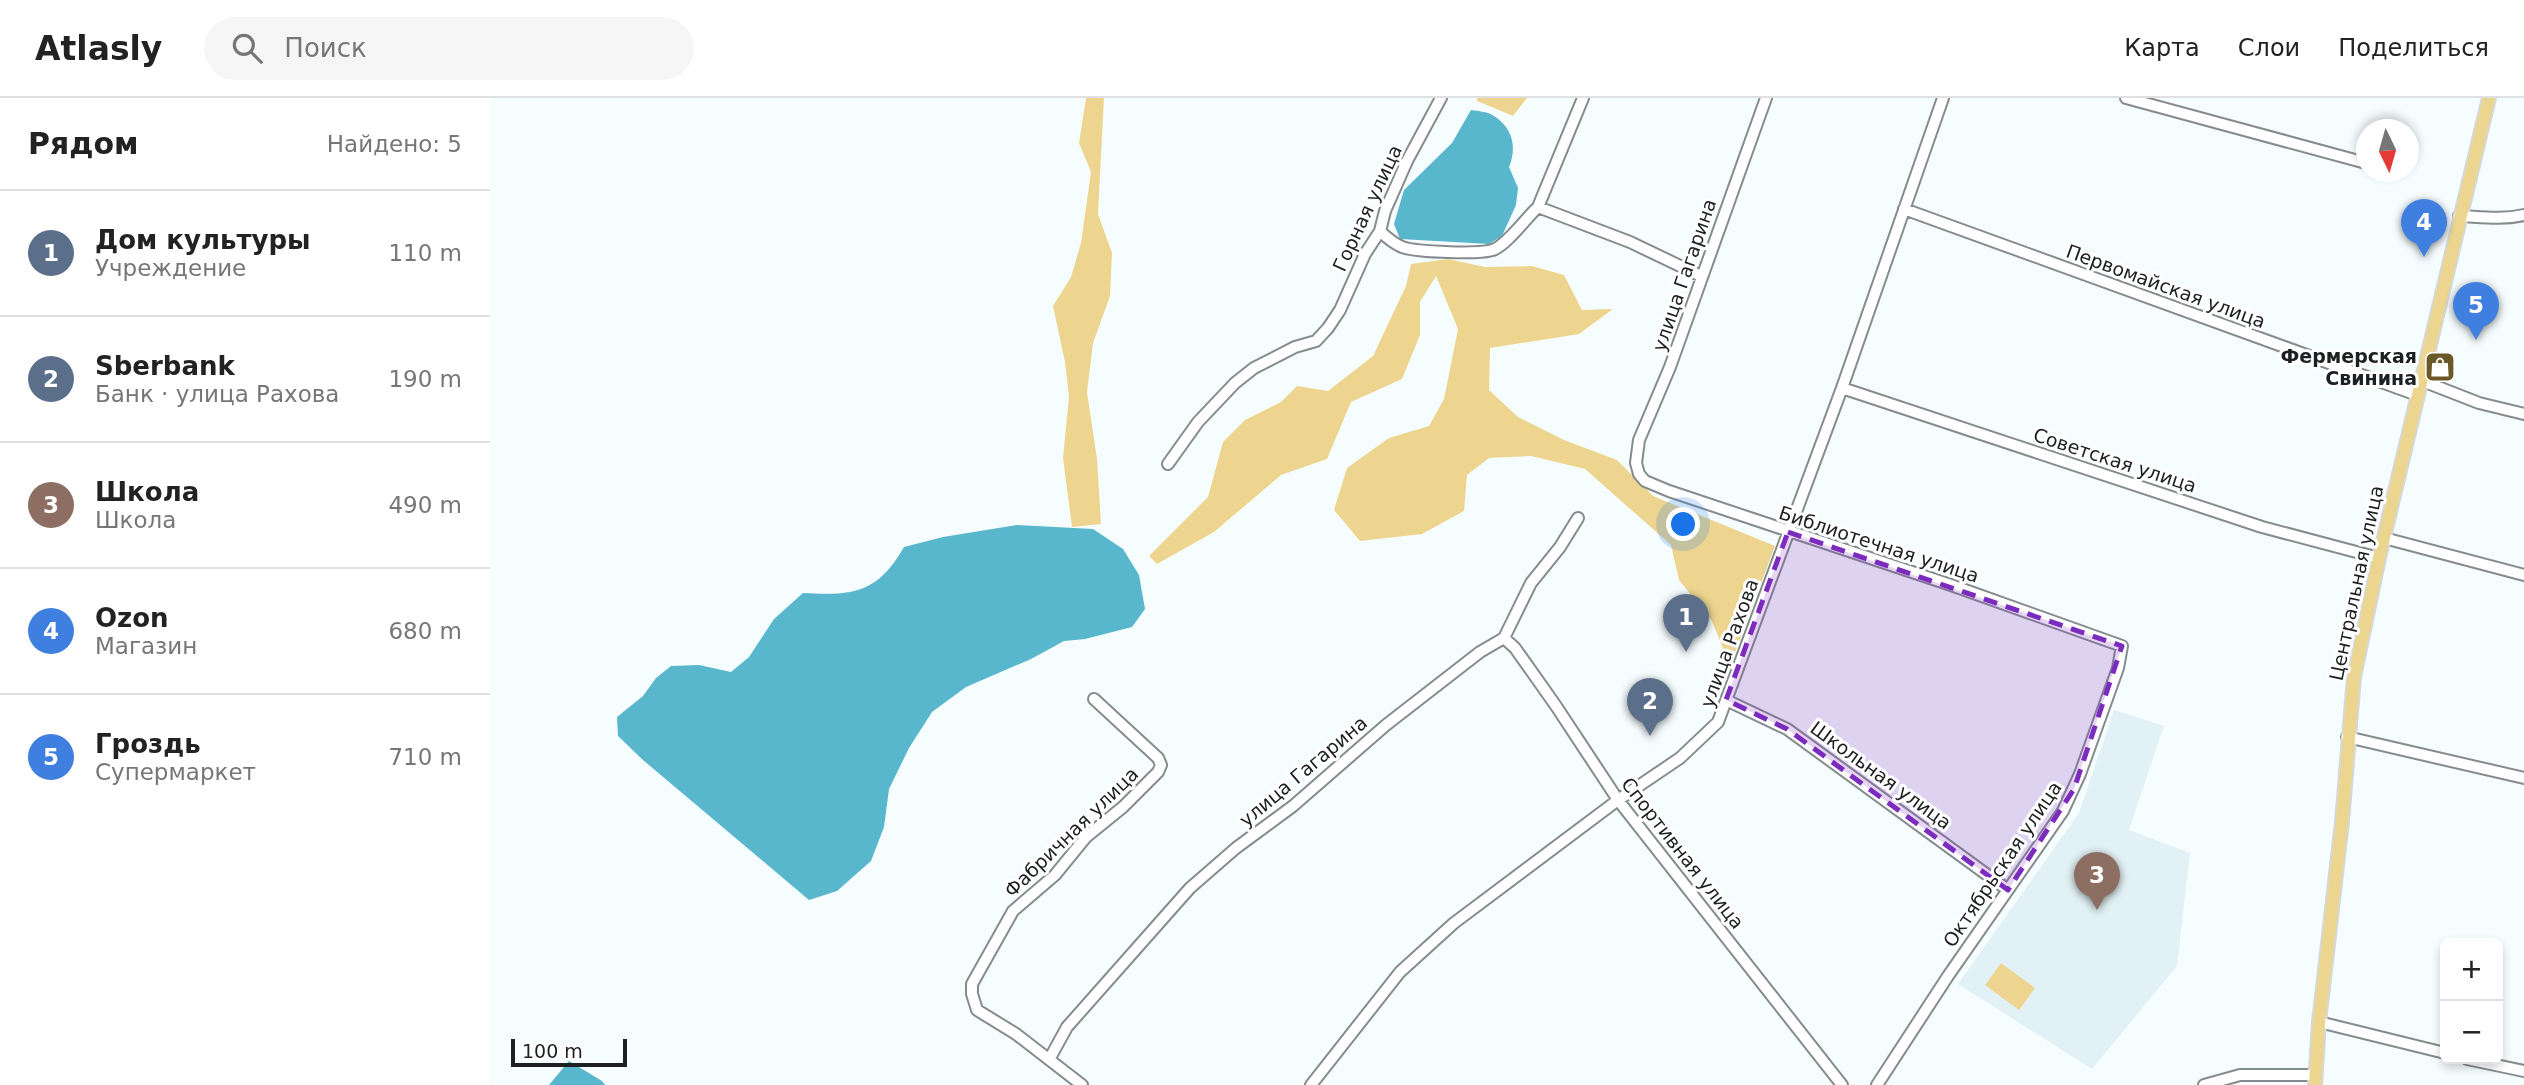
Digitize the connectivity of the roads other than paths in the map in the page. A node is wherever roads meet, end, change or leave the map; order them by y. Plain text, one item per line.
1 (1441, 98) edge
2 (1583, 98) edge
3 (1766, 98) edge
4 (1943, 98) edge
5 (2126, 98) edge
6 (2488, 98) edge
7 (2356, 160) edge
8 (1538, 207) junction
9 (1904, 209) junction
10 (2524, 215) edge
11 (2459, 216) junction
12 (1380, 231) junction
13 (1701, 276) junction
14 (2420, 380) junction
15 (1842, 388) junction
16 (2417, 395) junction
17 (2524, 414) edge
18 (1636, 463) joint
19 (1168, 464) dead end
20 (1578, 518) dead end
21 (1788, 532) junction
22 (2384, 538) junction
23 (2379, 558) junction
24 (2524, 575) edge
25 (1504, 638) junction
26 (2122, 646) joint
27 (1094, 699) dead end
28 (1726, 700) junction
29 (2347, 737) junction
30 (2524, 778) edge
31 (1618, 800) junction
32 (2008, 890) junction
33 (2319, 1022) junction
34 (2440, 1052) edge
35 (1050, 1058) junction
36 (2491, 1064) edge
37 (2524, 1071) edge
38 (2316, 1080) edge
39 (1082, 1085) edge
40 (1311, 1085) edge
41 (1842, 1085) edge
42 (1877, 1085) edge
43 (2204, 1085) edge

1 - 12 street, Горная улица
2 - 8 street
3 - 13 street, улица Гагарина
4 - 9 street, улица Рахова
5 - 7 street
6 - 11 main road, Центральная улица
8 - 12 street
8 - 13 street
9 - 15 street, улица Рахова
9 - 16 street, Первомайская улица
10 - 11 street
11 - 14 main road, Центральная улица
12 - 19 street, Горная улица
13 - 18 street, улица Гагарина
14 - 16 main road, Центральная улица
14 - 17 street
15 - 21 street, улица Рахова
15 - 23 street, Советская улица
16 - 22 main road, Центральная улица
18 - 21 street, Библиотечная улица
20 - 25 street
21 - 26 street, Библиотечная улица
21 - 28 street, улица Рахова
22 - 23 main road, Центральная улица
22 - 24 street
23 - 29 main road, Центральная улица
25 - 31 street, Спортивная улица
25 - 35 street, улица Гагарина
26 - 32 street, Октябрьская улица
27 - 35 street, Фабричная улица
28 - 31 street, улица Рахова
28 - 32 street, Школьная улица
29 - 30 street
29 - 33 main road, Центральная улица
31 - 40 street, улица Рахова
31 - 41 street, Спортивная улица
32 - 42 street, Октябрьская улица
33 - 34 street
33 - 38 main road, Центральная улица
35 - 39 street
36 - 37 street
38 - 43 street

